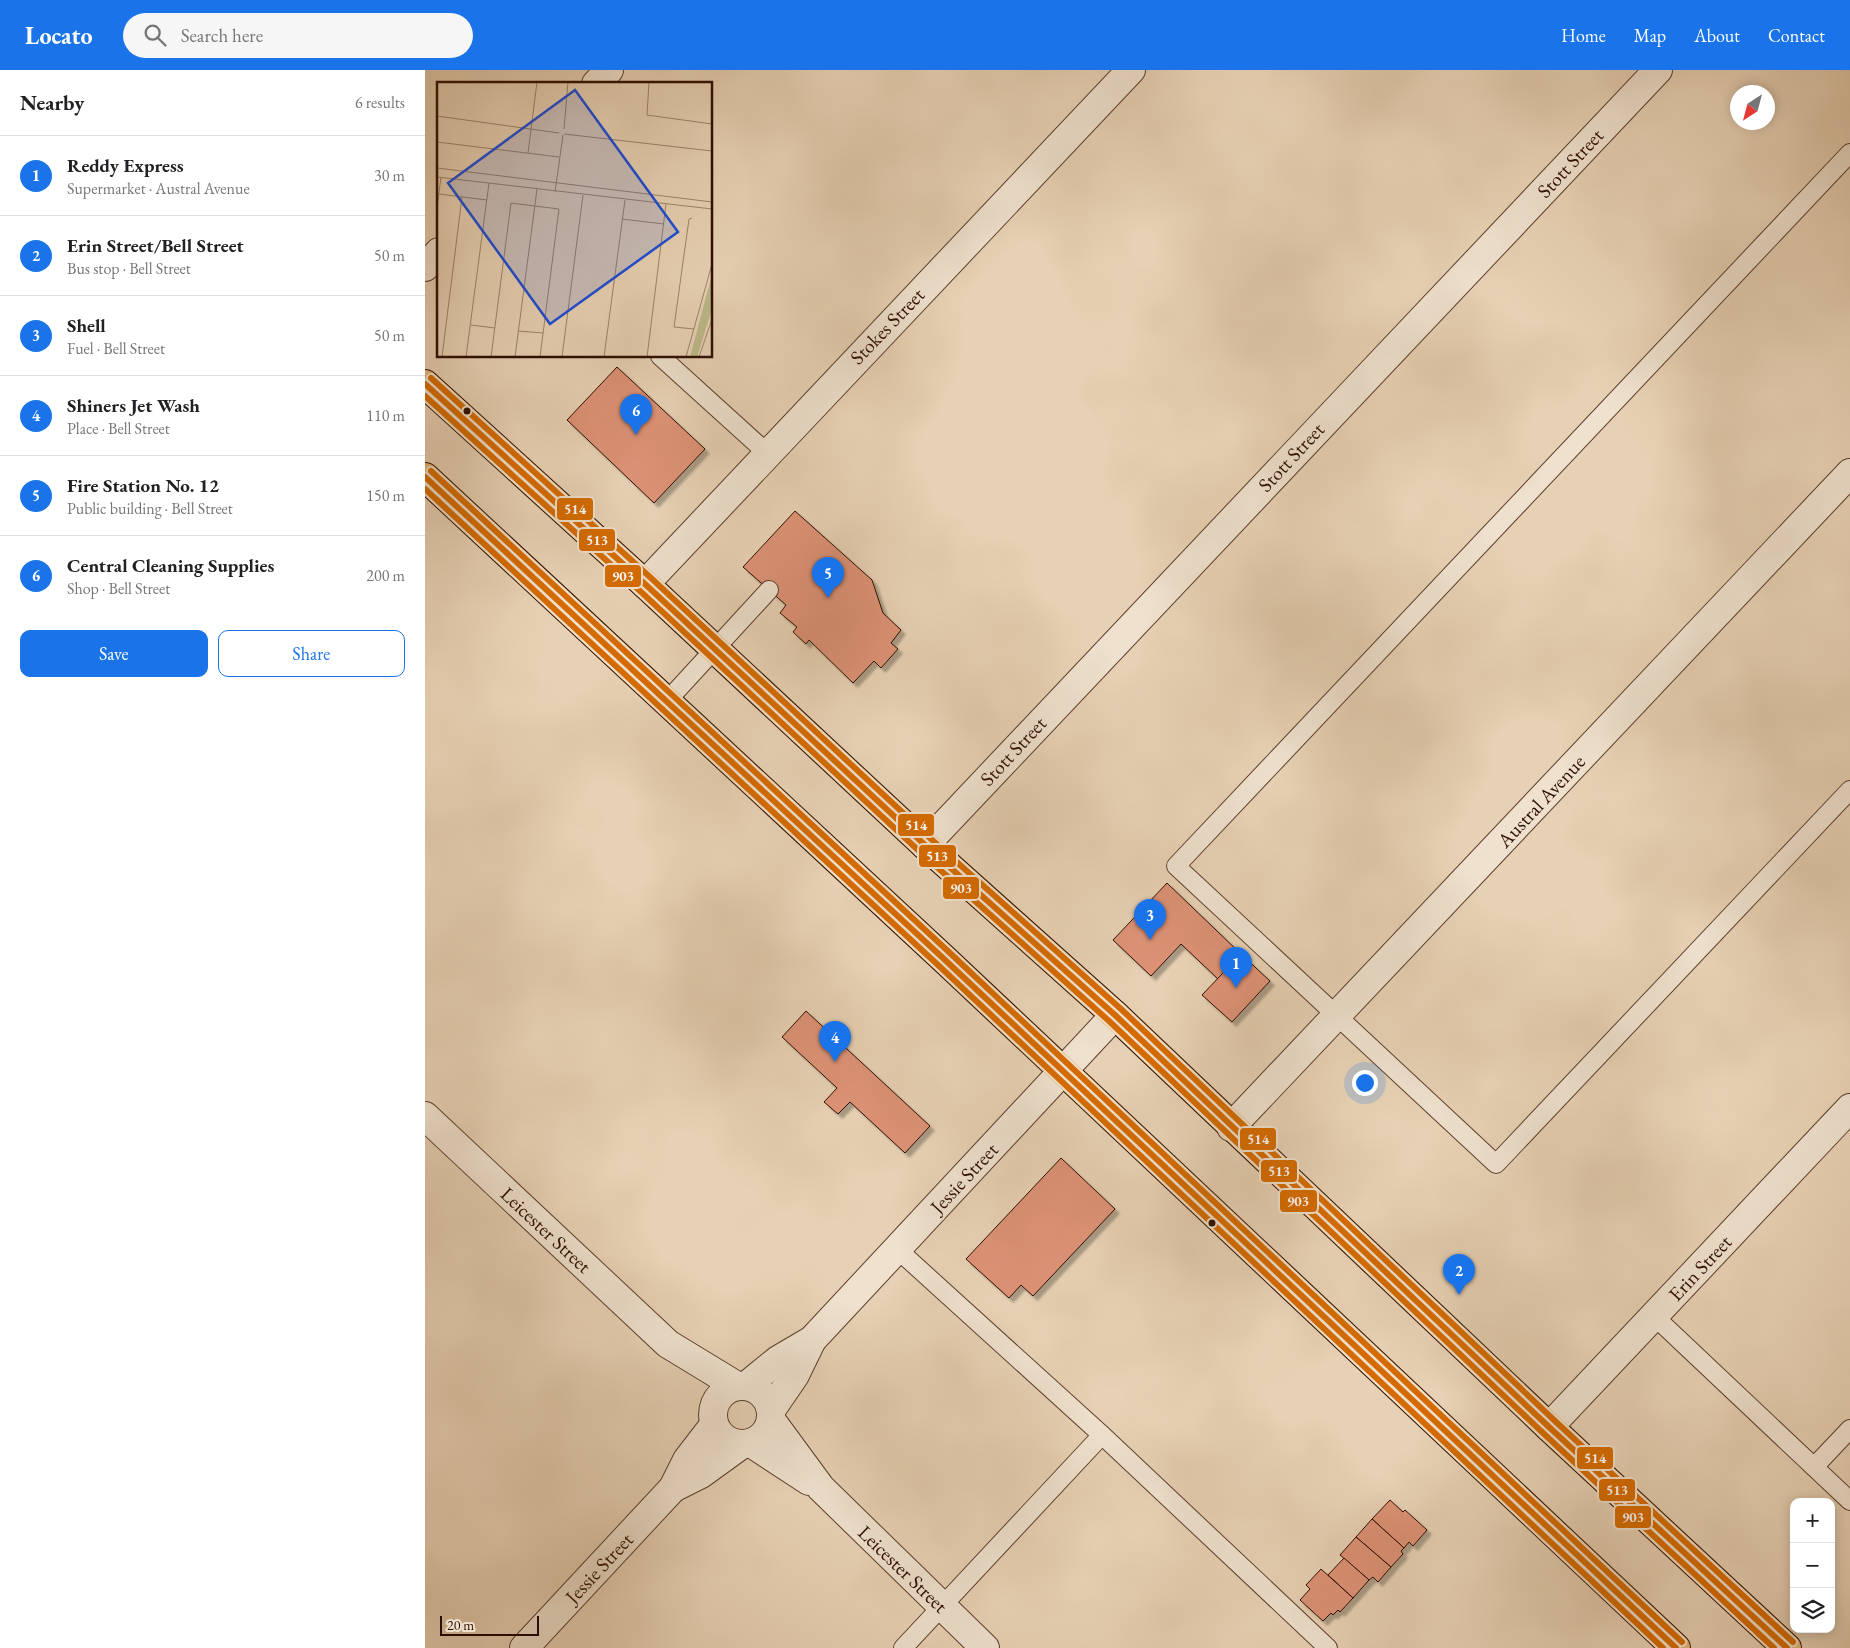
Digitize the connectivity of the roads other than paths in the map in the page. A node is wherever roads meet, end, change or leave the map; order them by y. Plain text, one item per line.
1 (609, 70) edge
2 (1131, 70) edge
3 (1658, 70) edge
4 (598, 82) edge
5 (1850, 153) edge
6 (662, 358) edge
7 (425, 384) edge
8 (767, 453) junction
9 (1850, 473) edge
10 (425, 477) edge
11 (645, 584) junction
12 (769, 590) dead end
13 (715, 649) junction
14 (667, 701) junction
15 (1850, 790) edge
16 (925, 845) junction
17 (1115, 1016) junction
18 (1337, 1017) junction
19 (1062, 1071) junction
20 (1850, 1108) edge
21 (425, 1116) edge
22 (1231, 1127) junction
23 (897, 1249) junction
24 (1654, 1316) junction
25 (812, 1340) junction
26 (667, 1344) junction
27 (742, 1386) junction
28 (771, 1415) junction
29 (713, 1417) junction
30 (1549, 1427) junction
31 (1850, 1429) edge
32 (1102, 1435) junction
33 (746, 1444) junction
34 (1814, 1467) junction
35 (673, 1488) junction
36 (821, 1488) junction
37 (1850, 1501) edge
38 (941, 1607) junction
39 (524, 1648) edge
40 (903, 1648) edge
41 (985, 1648) edge
42 (1328, 1648) edge
43 (1676, 1648) edge
44 (1787, 1648) edge

1 - 4 street
2 - 8 street, Stokes Street
3 - 16 street, Stott Street
5 - 18 lane
6 - 8 lane
7 - 11 highway
8 - 11 street, Stokes Street
9 - 18 street, Austral Avenue
10 - 14 highway
11 - 13 highway
12 - 13 lane
13 - 14 lane
13 - 16 highway
14 - 19 highway
15 - 18 lane
16 - 17 highway
17 - 19 street, Jessie Street
17 - 22 highway
18 - 22 street, Austral Avenue
19 - 23 street, Jessie Street
19 - 43 highway
20 - 24 street, Erin Street
21 - 26 street, Leicester Street
22 - 30 highway
23 - 25 street, Jessie Street
23 - 32 lane
24 - 30 street, Erin Street
24 - 34 lane
25 - 27 street, Jessie Street
25 - 28 street, Jessie Street
26 - 27 street, Leicester Street
26 - 29 street, Leicester Street
27 - 28 street
27 - 29 street
28 - 33 street
28 - 36 street, Leicester Street
29 - 33 street
29 - 35 street, Jessie Street
30 - 44 highway
31 - 34 lane
32 - 38 lane
32 - 42 lane
33 - 35 street, Jessie Street
33 - 36 street, Leicester Street
34 - 37 lane
35 - 39 street, Jessie Street
36 - 38 street, Leicester Street
38 - 40 lane
38 - 41 street, Leicester Street

